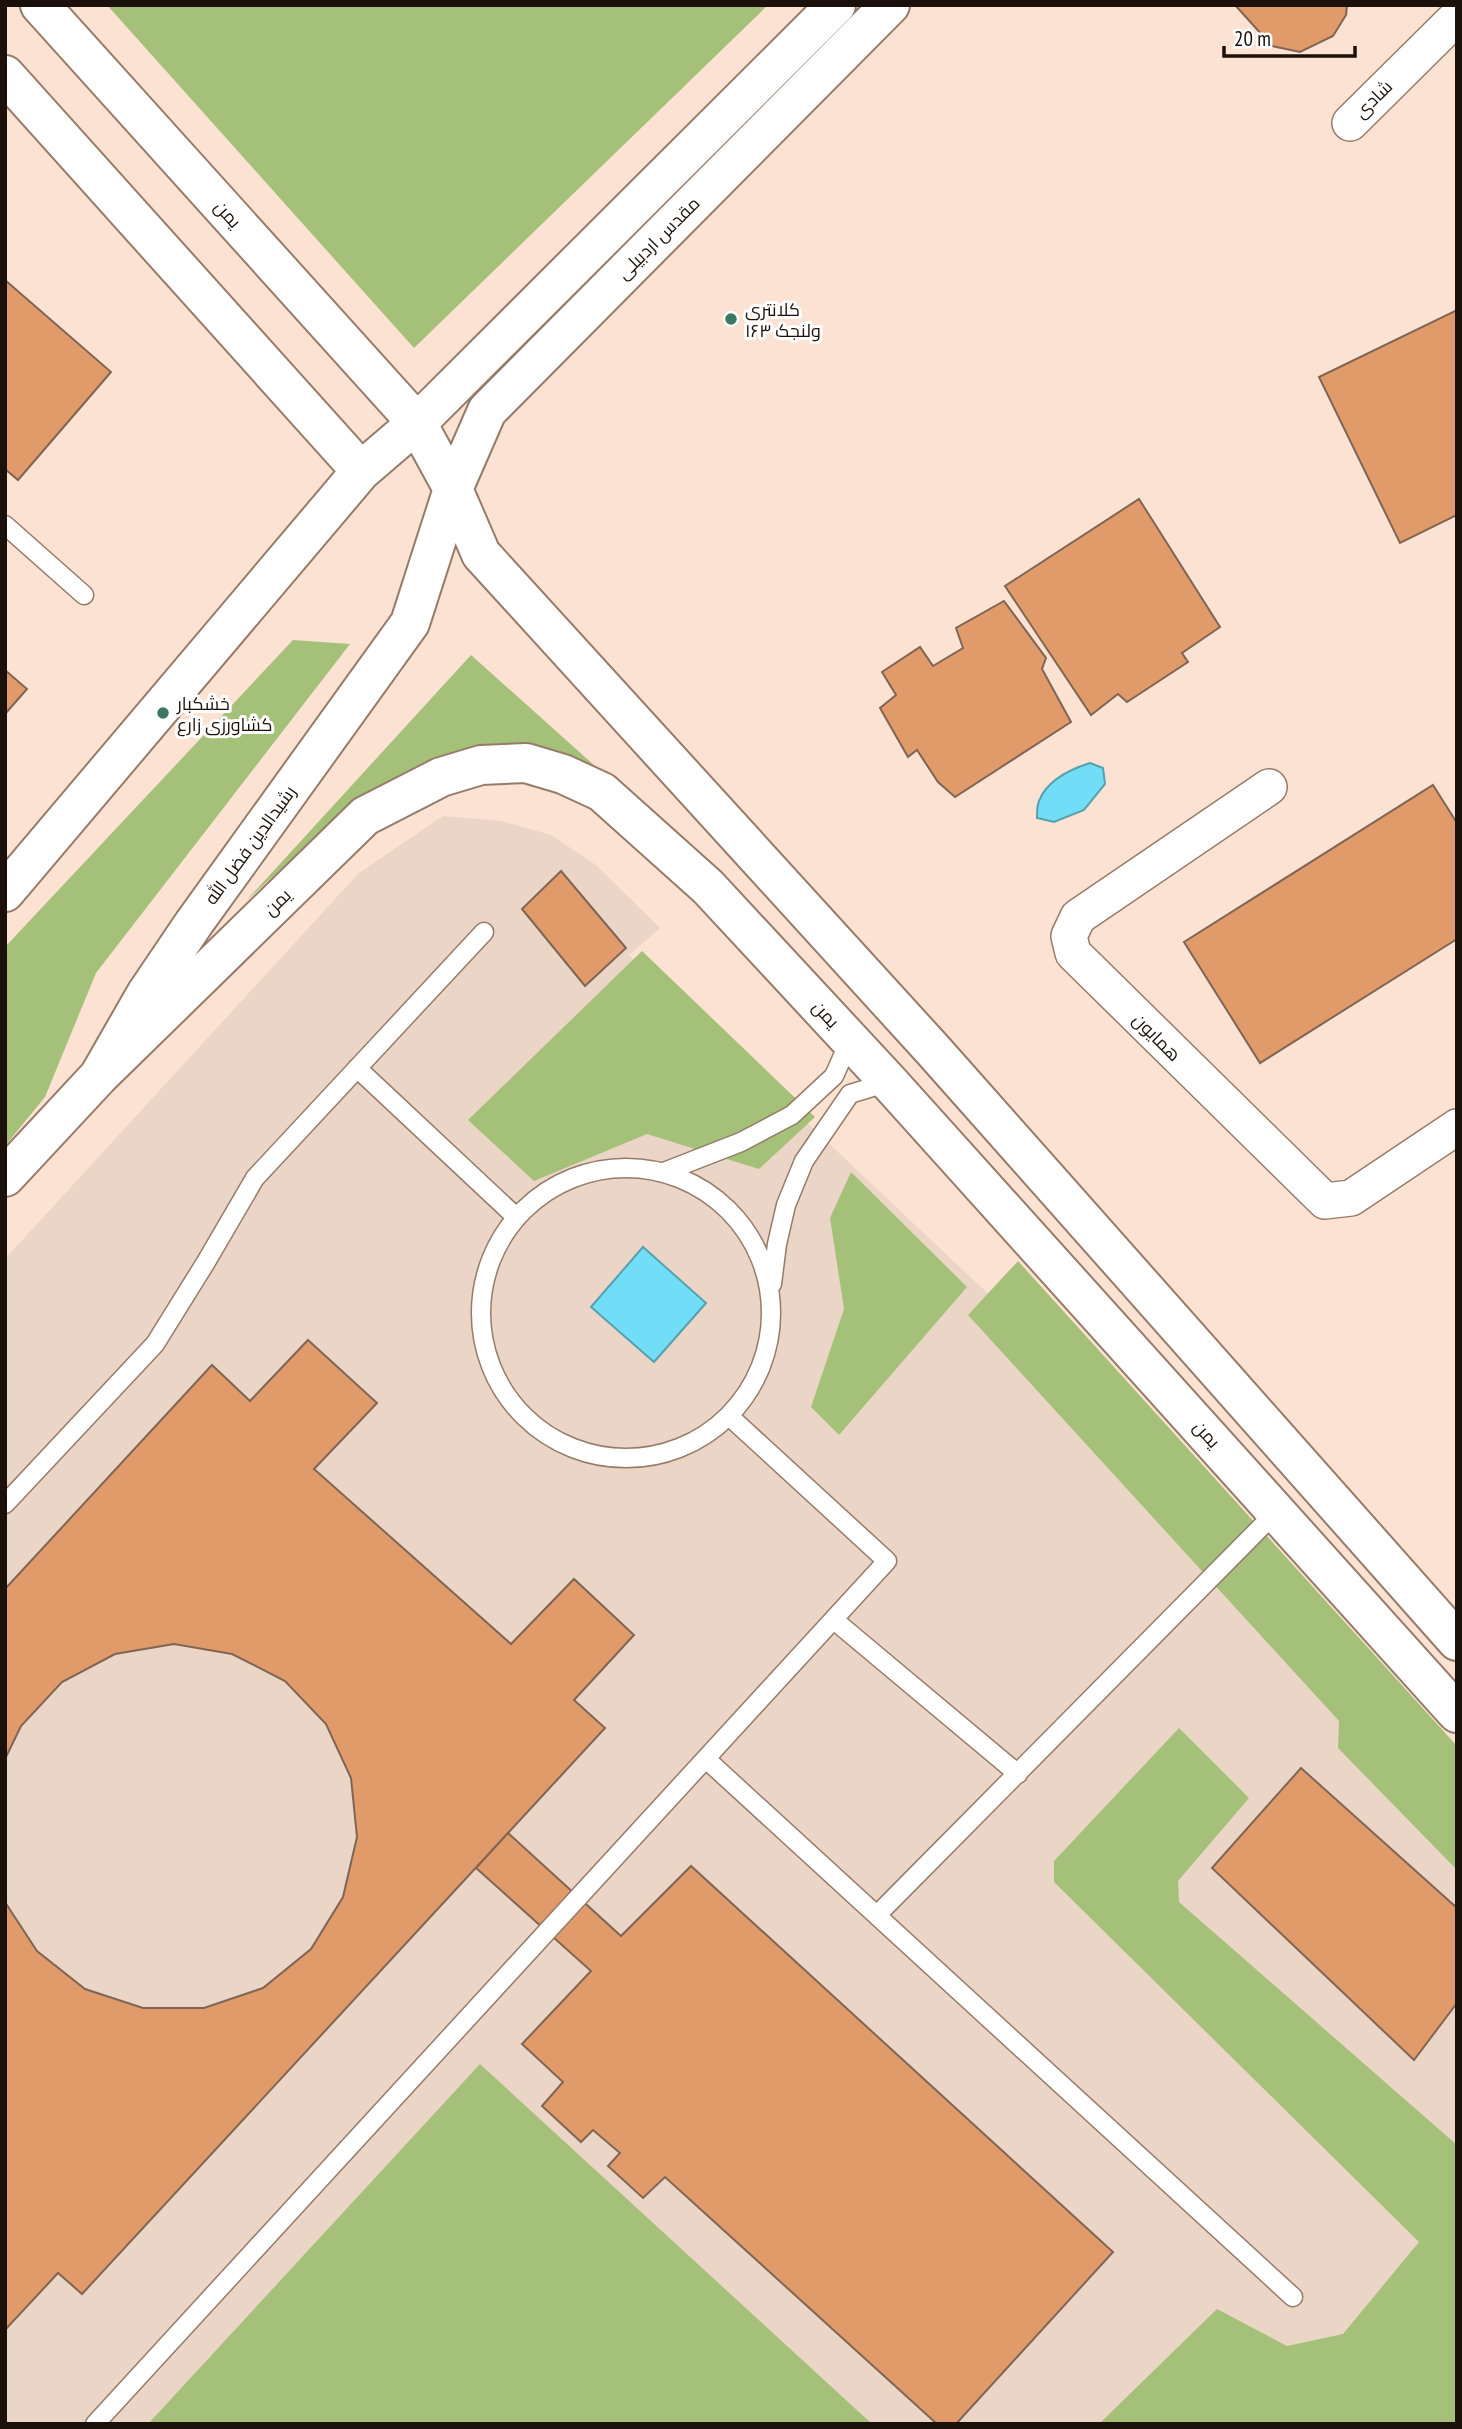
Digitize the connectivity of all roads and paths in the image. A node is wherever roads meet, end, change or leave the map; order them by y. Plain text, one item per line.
1 (40, 5) edge
2 (836, 5) edge
3 (890, 5) edge
4 (1457, 16) edge
5 (5, 75) edge
6 (1350, 123) dead end
7 (417, 423) junction
8 (361, 471) junction
9 (453, 489) junction
10 (5, 525) edge
11 (84, 595) dead end
12 (1269, 787) dead end
13 (5, 892) edge
14 (484, 932) dead end
15 (850, 1040) junction
16 (357, 1068) junction
17 (99, 1076) junction
18 (889, 1082) junction
19 (1457, 1127) edge
20 (664, 1172) junction
21 (5, 1177) edge
22 (516, 1217) junction
23 (771, 1294) junction
24 (729, 1416) junction
25 (5, 1504) edge
26 (1277, 1511) junction
27 (834, 1620) junction
28 (1457, 1641) edge
29 (1457, 1713) edge
30 (706, 1759) junction
31 (1018, 1774) junction
32 (877, 1915) junction
33 (1293, 2297) dead end
34 (95, 2424) edge

1 - 7 main road, یمن
2 - 7 main road
3 - 9 main road, مقدس اردبیلی
4 - 6 street, شادی
5 - 8 main road
7 - 8 main road
7 - 9 main road, یمن
8 - 13 main road
9 - 17 main road, رشیدالدین فضل الله
9 - 28 main road
10 - 11 lane
12 - 19 street, همایون
14 - 16 lane
15 - 17 main road, یمن
15 - 18 main road, یمن
15 - 20 lane
16 - 22 lane
16 - 25 lane
17 - 21 main road, رشیدالدین فضل الله
18 - 23 lane
18 - 26 main road, یمن
20 - 22 lane
20 - 23 lane
22 - 24 lane
23 - 24 lane
24 - 27 lane
26 - 29 main road, یمن
26 - 31 lane
27 - 30 lane
27 - 31 lane
30 - 32 lane
30 - 34 lane
31 - 32 lane
32 - 33 lane

